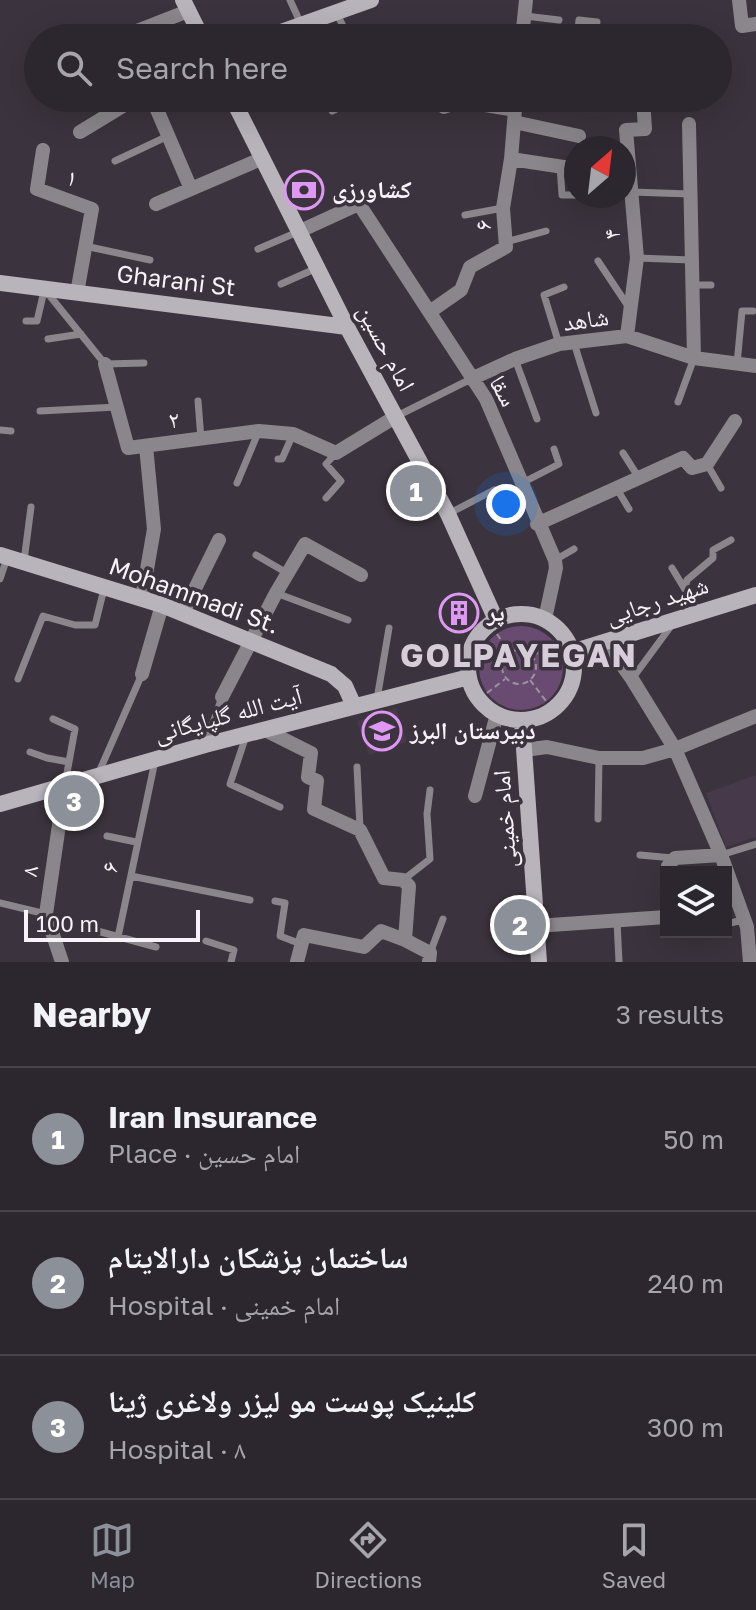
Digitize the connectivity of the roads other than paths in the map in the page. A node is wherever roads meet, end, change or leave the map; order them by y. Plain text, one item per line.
1 (290, 0) edge
2 (371, 0) edge
3 (526, 0) edge
4 (739, 0) edge
5 (186, 5) edge
6 (336, 12) junction
7 (524, 16) junction
8 (559, 20) dead end
9 (597, 22) dead end
10 (147, 24) edge
11 (195, 24) edge
12 (301, 24) edge
13 (304, 24) edge
14 (342, 24) edge
15 (523, 24) edge
16 (579, 24) edge
17 (756, 24) edge
18 (113, 112) edge
19 (158, 112) edge
20 (239, 112) edge
21 (515, 112) edge
22 (520, 112) edge
23 (644, 112) edge
24 (689, 124) dead end
25 (80, 132) dead end
26 (168, 136) junction
27 (579, 136) dead end
28 (626, 136) edge
29 (43, 150) dead end
30 (263, 158) junction
31 (511, 159) junction
32 (115, 161) dead end
33 (564, 167) edge
34 (564, 176) edge
35 (191, 189) junction
36 (636, 192) edge
37 (690, 194) junction
38 (564, 195) edge
39 (156, 204) dead end
40 (503, 208) junction
41 (632, 208) edge
42 (465, 215) dead end
43 (300, 231) junction
44 (546, 231) dead end
45 (506, 242) junction
46 (85, 246) junction
47 (258, 249) dead end
48 (637, 258) junction
49 (150, 260) dead end
50 (691, 260) junction
51 (598, 261) dead end
52 (317, 268) junction
53 (0, 283) edge
54 (281, 284) dead end
55 (692, 285) junction
56 (711, 285) dead end
57 (564, 287) dead end
58 (44, 288) junction
59 (77, 293) junction
60 (629, 308) junction
61 (431, 311) junction
62 (753, 311) dead end
63 (26, 321) dead end
64 (347, 327) junction
65 (81, 334) junction
66 (627, 336) junction
67 (48, 339) dead end
68 (566, 344) junction
69 (694, 358) junction
70 (515, 359) junction
71 (144, 363) dead end
72 (105, 364) junction
73 (737, 364) junction
74 (756, 366) edge
75 (471, 379) junction
76 (198, 401) dead end
77 (678, 402) dead end
78 (117, 407) junction
79 (40, 411) dead end
80 (596, 413) dead end
81 (395, 417) junction
82 (537, 419) dead end
83 (735, 421) dead end
84 (0, 430) edge
85 (11, 431) dead end
86 (259, 431) junction
87 (293, 434) junction
88 (201, 439) junction
89 (146, 446) junction
90 (554, 449) dead end
91 (336, 453) junction
92 (623, 453) dead end
93 (278, 459) dead end
94 (707, 464) junction
95 (639, 478) junction
96 (237, 483) dead end
97 (521, 483) junction
98 (721, 488) dead end
99 (617, 489) junction
100 (494, 490) dead end
101 (326, 498) dead end
102 (31, 507) dead end
103 (629, 509) dead end
104 (448, 514) junction
105 (537, 524) junction
106 (219, 540) dead end
107 (731, 540) dead end
108 (574, 549) dead end
109 (256, 555) dead end
110 (10, 559) edge
111 (555, 560) junction
112 (672, 568) dead end
113 (287, 573) junction
114 (361, 575) dead end
115 (0, 579) edge
116 (104, 587) junction
117 (685, 588) junction
118 (276, 593) junction
119 (756, 595) edge
120 (142, 598) junction
121 (162, 605) junction
122 (183, 613) junction
123 (699, 613) junction
124 (545, 619) junction
125 (348, 620) dead end
126 (674, 621) junction
127 (496, 626) junction
128 (389, 628) dead end
129 (251, 641) junction
130 (606, 643) junction
131 (572, 652) junction
132 (142, 674) joint
133 (469, 677) junction
134 (18, 679) dead end
135 (632, 679) junction
136 (222, 697) joint
137 (377, 699) junction
138 (354, 706) junction
139 (497, 714) junction
140 (756, 716) edge
141 (53, 719) dead end
142 (522, 720) junction
143 (267, 731) junction
144 (246, 736) junction
145 (205, 745) junction
146 (675, 749) junction
147 (524, 750) junction
148 (30, 752) dead end
149 (599, 758) junction
150 (155, 759) junction
151 (69, 762) junction
152 (357, 767) dead end
153 (98, 774) junction
154 (65, 784) junction
155 (430, 790) dead end
156 (475, 796) dead end
157 (0, 804) edge
158 (280, 807) dead end
159 (598, 819) dead end
160 (360, 830) junction
161 (107, 836) dead end
162 (136, 842) junction
163 (756, 844) edge
164 (640, 855) dead end
165 (721, 855) junction
166 (672, 865) edge
167 (131, 876) junction
168 (403, 880) junction
169 (250, 900) dead end
170 (275, 901) dead end
171 (0, 903) edge
172 (46, 914) junction
173 (660, 917) edge
174 (443, 919) dead end
175 (745, 920) junction
176 (617, 921) junction
177 (732, 923) edge
178 (536, 926) junction
179 (90, 929) dead end
180 (118, 937) junction
181 (405, 940) junction
182 (206, 941) dead end
183 (301, 944) junction
184 (156, 947) dead end
185 (430, 958) edge
186 (752, 959) edge
187 (62, 962) edge
188 (231, 962) edge
189 (297, 962) edge
190 (539, 962) edge
191 (619, 962) edge

1 - 12 lane
2 - 6 main road
3 - 7 street
4 - 17 street
5 - 10 street
5 - 11 main road
6 - 13 main road
6 - 14 lane
7 - 8 lane
7 - 15 street
9 - 16 lane
18 - 25 street
19 - 26 street
20 - 30 main road, امام حسین
21 - 31 street, ۶
22 - 27 street
23 - 28 street, ۴
24 - 37 street
26 - 32 lane
26 - 35 street
29 - 46 street, ۱
30 - 35 street
30 - 43 main road, امام حسین
31 - 33 street
31 - 40 street, ۶
34 - 38 lane
35 - 39 street
36 - 37 lane
37 - 50 street
40 - 42 lane
40 - 45 street, ۶
41 - 48 street, ۴
43 - 47 lane
43 - 52 main road, امام حسین
43 - 61 street, سقا
44 - 45 lane
45 - 61 street, ۶
46 - 49 lane
46 - 59 street, ۱
48 - 50 lane
48 - 60 street, ۴
50 - 55 street
51 - 60 lane
52 - 54 lane
52 - 64 main road, امام حسین
53 - 58 main road, Gharani St
55 - 56 lane
55 - 69 street
57 - 68 lane
58 - 59 main road, Gharani St
58 - 63 lane
58 - 65 lane, ۲
59 - 64 main road, Gharani St
60 - 66 street, ۴
61 - 75 street, سقا
62 - 73 lane
64 - 81 main road, امام حسین
65 - 67 lane
65 - 72 lane, ۲
66 - 68 street, شاهد
66 - 69 street, شاهد
68 - 70 street, شاهد
68 - 80 lane
69 - 73 street, شاهد
69 - 77 lane
70 - 75 street, شاهد
70 - 82 lane
71 - 72 lane
72 - 78 street, ۲
73 - 74 street, شاهد
75 - 81 lane
75 - 97 street, سقا
76 - 88 lane
78 - 79 lane
78 - 89 street, ۲
81 - 91 street
81 - 104 main road, امام حسین
83 - 94 street
84 - 85 lane
86 - 87 street, ۲
86 - 88 street, ۲
86 - 96 lane
87 - 91 street, ۲
87 - 93 lane
88 - 89 street, ۲
89 - 120 street
90 - 97 lane
91 - 101 lane
92 - 95 lane
94 - 95 street
94 - 98 lane
95 - 99 street
97 - 105 street, سقا
99 - 103 lane
99 - 105 street
100 - 104 lane
102 - 110 lane
104 - 127 main road, امام حسین
105 - 111 street, سقا
106 - 122 street
107 - 117 lane
108 - 111 lane
109 - 113 lane
110 - 115 lane
110 - 116 main road, Mohammadi St.
111 - 124 street
112 - 117 lane
113 - 114 street
113 - 118 street
116 - 120 main road, Mohammadi St.
116 - 134 lane
117 - 123 lane
118 - 125 lane
118 - 129 street
119 - 123 main road, شهید رجایی
120 - 121 main road, Mohammadi St.
121 - 122 main road, Mohammadi St.
121 - 132 street
122 - 129 main road, Mohammadi St.
123 - 126 main road, شهید رجایی
124 - 127 main road
124 - 131 main road
126 - 130 main road, شهید رجایی
126 - 135 lane
127 - 133 main road
128 - 137 lane
129 - 136 street
129 - 138 main road, Mohammadi St.
130 - 131 main road, شهید رجایی
130 - 135 street
131 - 142 main road
132 - 153 lane
133 - 137 main road, آیت الله گلپایگانی
133 - 139 main road
135 - 146 street
136 - 145 lane
137 - 138 main road, آیت الله گلپایگانی
138 - 143 main road, آیت الله گلپایگانی
139 - 142 main road
139 - 156 street
140 - 146 street
141 - 151 lane
142 - 147 main road, امام خمینی
143 - 144 main road, آیت الله گلپایگانی
143 - 160 street
144 - 145 main road, آیت الله گلپایگانی
144 - 158 lane
145 - 150 main road, آیت الله گلپایگانی
146 - 149 street
146 - 165 street
147 - 149 street
147 - 178 main road, امام خمینی
148 - 151 lane
149 - 159 lane
150 - 153 main road, آیت الله گلپایگانی
150 - 162 lane, ۶
151 - 154 lane
152 - 160 lane
153 - 154 main road, آیت الله گلپایگانی
154 - 157 main road, آیت الله گلپایگانی
154 - 172 street, ۸
155 - 168 lane
160 - 168 street
161 - 162 lane
162 - 167 lane, ۶
163 - 165 lane
164 - 166 lane
165 - 166 street
165 - 175 street
167 - 169 lane
167 - 180 lane, ۶
168 - 181 street
170 - 183 lane
171 - 172 lane
172 - 187 street, ۸
173 - 176 street
174 - 185 lane
175 - 177 lane
175 - 186 street
176 - 178 street
176 - 191 lane
178 - 190 main road, امام خمینی
179 - 180 lane
180 - 184 lane
181 - 183 street
181 - 185 street
182 - 188 lane
183 - 189 street

